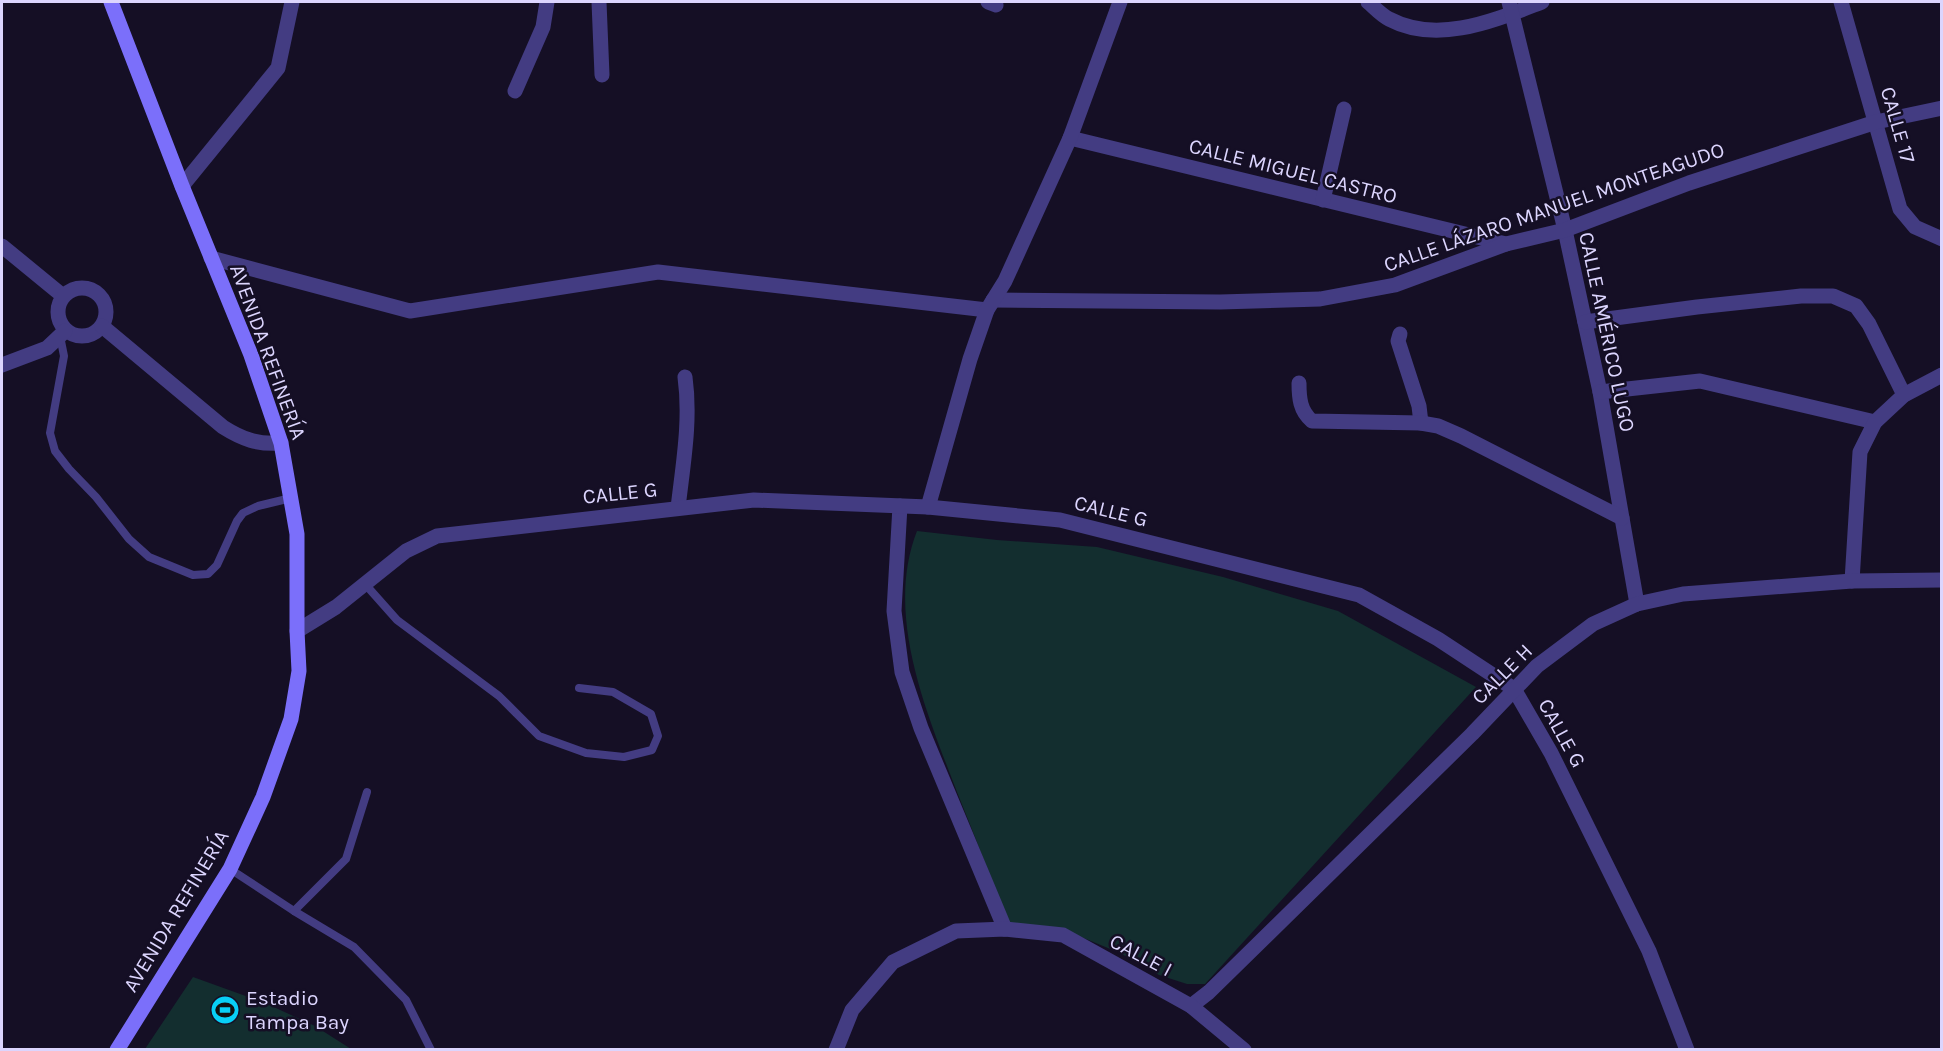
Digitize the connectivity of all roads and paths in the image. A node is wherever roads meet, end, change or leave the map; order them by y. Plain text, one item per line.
1 (111, 2) edge
2 (292, 2) edge
3 (547, 2) edge
4 (599, 2) edge
5 (1120, 2) edge
6 (1368, 2) edge
7 (1542, 2) edge
8 (1841, 2) edge
9 (1510, 8) edge
10 (602, 75) dead end
11 (515, 91) dead end
12 (1941, 108) edge
13 (1344, 109) dead end
14 (1876, 122) junction
15 (1070, 138) junction
16 (182, 186) junction
17 (1323, 200) junction
18 (1565, 230) junction
19 (1941, 239) edge
20 (1506, 244) junction
21 (2, 246) edge
22 (211, 258) junction
23 (63, 296) junction
24 (990, 305) junction
25 (1585, 322) junction
26 (102, 326) junction
27 (63, 333) junction
28 (1400, 334) dead end
29 (2, 364) edge
30 (1941, 375) edge
31 (686, 377) dead end
32 (1299, 383) dead end
33 (1600, 392) junction
34 (1904, 395) junction
35 (1875, 422) junction
36 (1421, 423) junction
37 (281, 443) junction
38 (291, 498) junction
39 (900, 506) junction
40 (928, 507) junction
41 (678, 508) junction
42 (1622, 518) junction
43 (1941, 580) edge
44 (1852, 581) junction
45 (365, 584) junction
46 (1637, 604) junction
47 (297, 630) junction
48 (579, 688) dead end
49 (1514, 689) junction
50 (367, 792) dead end
51 (230, 869) junction
52 (294, 911) junction
53 (1005, 929) junction
54 (1191, 1006) junction
55 (117, 1050) edge
56 (431, 1050) edge
57 (836, 1050) edge
58 (1244, 1050) edge
59 (1686, 1050) edge

1 - 16 main road, AVENIDA REFINERÍA
2 - 16 street
3 - 11 street
4 - 10 street
5 - 15 street
6 - 9 street
7 - 9 street
8 - 14 street, CALLE 17
9 - 18 street, CALLE AMÉRICO LUGO
12 - 14 street, CALLE LÁZARO MANUEL MONTEAGUDO
13 - 17 street
14 - 18 street, CALLE LÁZARO MANUEL MONTEAGUDO
14 - 19 street, CALLE 17
15 - 17 street, CALLE MIGUEL CASTRO
15 - 24 street
16 - 22 main road, AVENIDA REFINERÍA
17 - 20 street, CALLE MIGUEL CASTRO
18 - 20 street, CALLE LÁZARO MANUEL MONTEAGUDO
18 - 25 street, CALLE AMÉRICO LUGO
20 - 24 street, CALLE LÁZARO MANUEL MONTEAGUDO
21 - 23 street
22 - 24 street, CALLE LÁZARO MANUEL MONTEAGUDO
22 - 37 main road, AVENIDA REFINERÍA
23 - 26 street
23 - 27 street
24 - 40 street
25 - 33 street, CALLE AMÉRICO LUGO
25 - 34 street
26 - 27 street
26 - 37 street
27 - 29 street
27 - 38 lane
28 - 36 street
30 - 34 street
31 - 41 street
32 - 36 street
33 - 35 street
33 - 42 street, CALLE AMÉRICO LUGO
34 - 35 street
35 - 44 street
36 - 42 street
37 - 38 main road, AVENIDA REFINERÍA
38 - 47 main road, AVENIDA REFINERÍA
39 - 40 street, CALLE G
39 - 41 street, CALLE G
39 - 53 street
40 - 49 street, CALLE G
41 - 45 street, CALLE G
42 - 46 street, CALLE AMÉRICO LUGO
43 - 44 street, CALLE H
44 - 46 street, CALLE H
45 - 47 street, CALLE G
45 - 48 lane
46 - 49 street, CALLE H
47 - 51 main road, AVENIDA REFINERÍA
49 - 54 street, CALLE H
49 - 59 street, CALLE G
50 - 52 lane
51 - 52 lane
51 - 55 main road, AVENIDA REFINERÍA
52 - 56 lane
53 - 54 street, CALLE I
53 - 57 street, CALLE I
54 - 58 street, CALLE I

